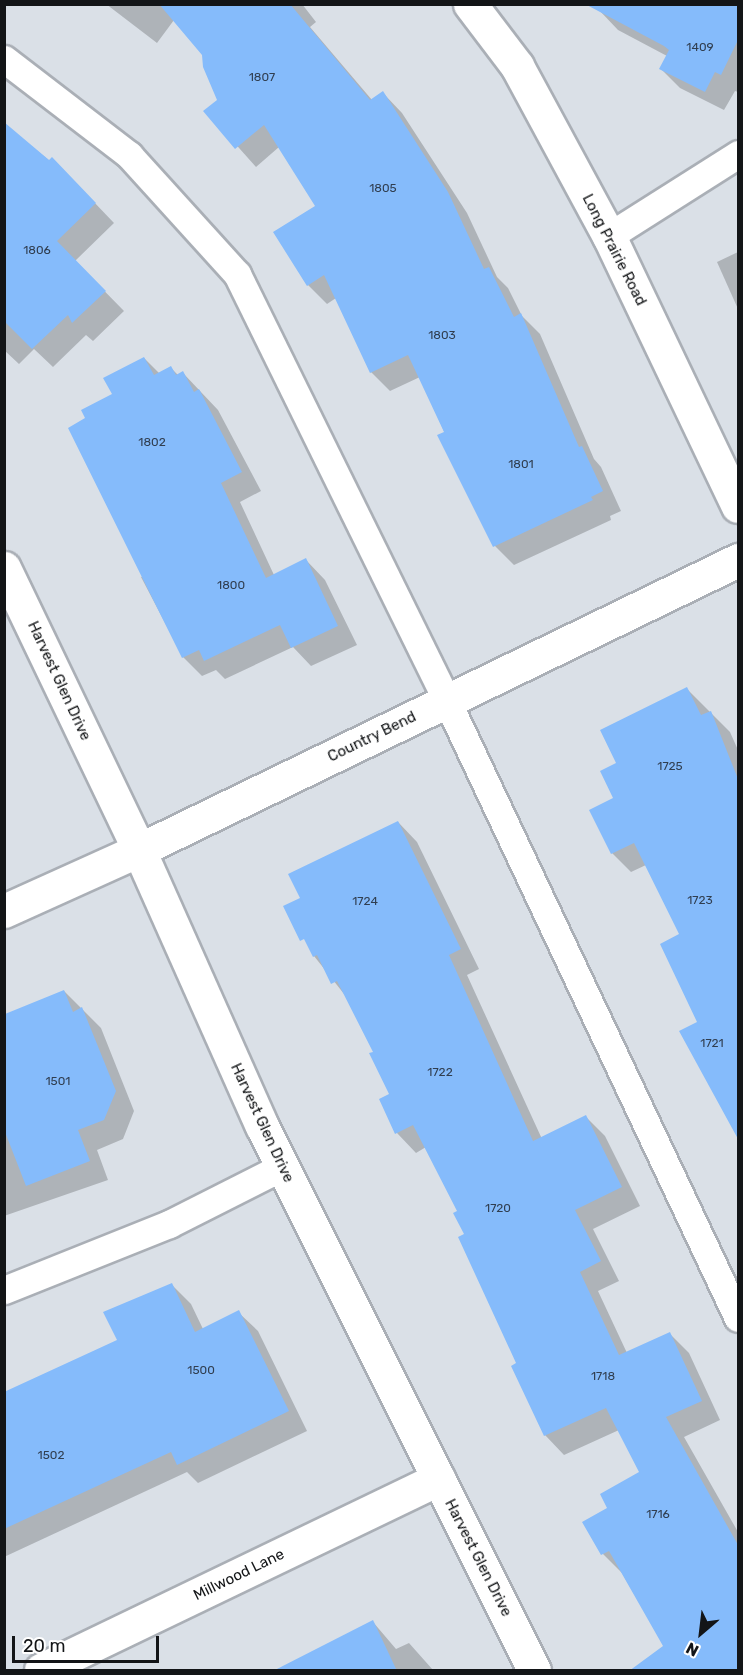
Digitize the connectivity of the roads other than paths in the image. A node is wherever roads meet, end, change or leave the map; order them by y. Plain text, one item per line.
1 (470, 4) edge
2 (4, 59) edge
3 (738, 154) edge
4 (609, 236) junction
5 (738, 506) edge
6 (738, 560) edge
7 (4, 567) edge
8 (447, 701) junction
9 (139, 850) junction
10 (4, 910) edge
11 (282, 1167) junction
12 (4, 1290) edge
13 (738, 1318) edge
14 (438, 1479) junction
15 (41, 1671) edge
16 (534, 1671) edge

1 - 4 street, Long Prairie Road
2 - 8 lane
3 - 4 lane
4 - 5 street, Long Prairie Road
6 - 8 street, Country Bend
7 - 9 street, Harvest Glen Drive
8 - 9 street, Country Bend
8 - 13 lane
9 - 10 street, Country Bend
9 - 11 street, Harvest Glen Drive
11 - 12 lane
11 - 14 street, Harvest Glen Drive
14 - 15 street, Millwood Lane
14 - 16 street, Harvest Glen Drive

